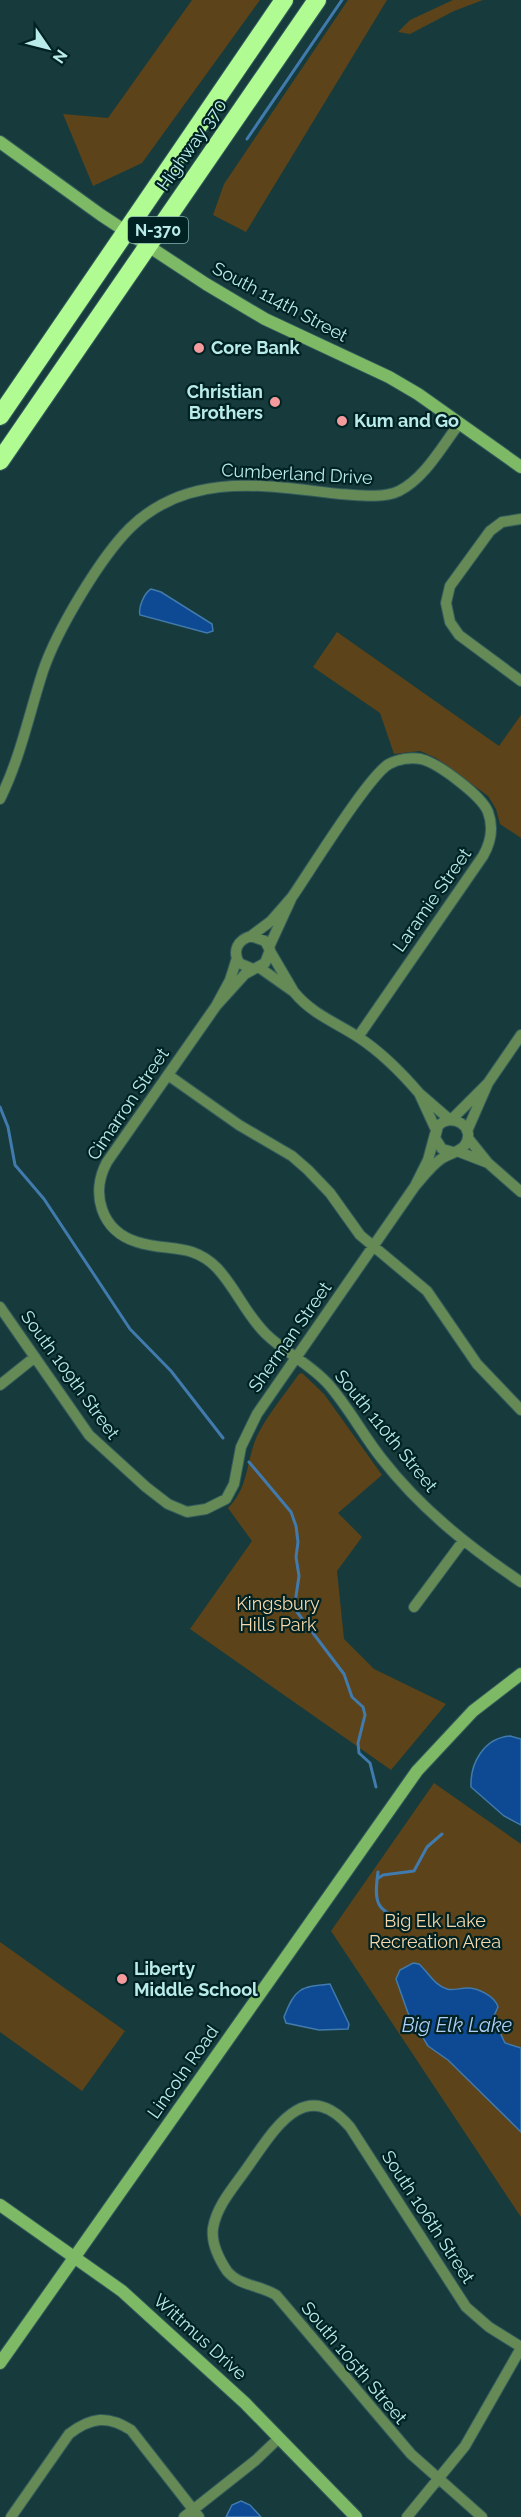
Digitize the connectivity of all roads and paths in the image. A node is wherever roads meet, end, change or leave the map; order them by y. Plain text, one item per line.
1 (284, 0) edge
2 (317, 0) edge
3 (0, 142) edge
4 (126, 231) junction
5 (148, 245) junction
6 (0, 416) edge
7 (459, 424) junction
8 (0, 461) edge
9 (521, 465) edge
10 (521, 519) edge
11 (521, 681) edge
12 (0, 800) edge
13 (292, 897) junction
14 (251, 936) junction
15 (269, 949) junction
16 (237, 958) junction
17 (256, 969) junction
18 (294, 992) junction
19 (216, 1006) junction
20 (521, 1035) edge
21 (358, 1037) junction
22 (168, 1075) junction
23 (488, 1083) junction
24 (419, 1093) junction
25 (451, 1119) junction
26 (435, 1132) junction
27 (467, 1134) junction
28 (455, 1151) junction
29 (488, 1163) junction
30 (415, 1186) junction
31 (521, 1192) edge
32 (113, 1227) joint
33 (373, 1247) junction
34 (0, 1307) edge
35 (35, 1357) junction
36 (297, 1357) junction
37 (0, 1384) edge
38 (521, 1410) edge
39 (206, 1509) joint
40 (463, 1541) junction
41 (521, 1582) edge
42 (414, 1607) dead end
43 (521, 1674) edge
44 (310, 2106) joint
45 (0, 2205) edge
46 (74, 2257) junction
47 (521, 2347) edge
48 (0, 2363) edge
49 (279, 2438) junction
50 (439, 2477) junction
51 (196, 2513) edge
52 (11, 2517) edge
53 (184, 2517) edge
54 (356, 2517) edge
55 (407, 2517) edge
56 (482, 2517) edge

1 - 4 highway, Highway 370 / N-370
2 - 5 highway, Highway 370 / N-370
3 - 4 street, South 114th Street
4 - 5 street, South 114th Street
4 - 6 highway, Highway 370 / N-370
5 - 7 street, South 114th Street
5 - 8 highway, Highway 370 / N-370
7 - 9 street, South 114th Street
7 - 12 street, Cumberland Drive
10 - 11 street
13 - 14 street
13 - 15 street
13 - 21 street, Laramie Street
14 - 15 street
14 - 16 street
15 - 17 street
15 - 18 street
16 - 17 street
16 - 19 street, Cimarron Street
17 - 18 street
17 - 19 street, Cimarron Street
18 - 21 street
19 - 22 street, Cimarron Street
20 - 23 street
21 - 24 street
22 - 32 street, Cimarron Street
22 - 33 street
23 - 25 street
23 - 27 street
24 - 25 street
24 - 26 street
25 - 26 street
25 - 27 street
26 - 28 street
26 - 30 street, Sherman Street
27 - 28 street
27 - 29 street
28 - 29 street
28 - 30 street, Sherman Street
29 - 31 street
30 - 33 street, Sherman Street
32 - 36 street, South 110th Street
33 - 36 street, Sherman Street
33 - 38 street
34 - 35 street, South 109th Street
35 - 37 street
35 - 39 street, South 109th Street
36 - 39 street, Sherman Street
36 - 40 street, South 110th Street
40 - 41 street, South 110th Street
40 - 42 street
43 - 46 street, Lincoln Road
44 - 47 street, South 106th Street
44 - 50 street, South 105th Street
45 - 46 street, Wittmus Drive
46 - 48 street, Lincoln Road
46 - 49 street, Wittmus Drive
47 - 50 street
49 - 51 street
49 - 54 street, Wittmus Drive
50 - 55 street
50 - 56 street, South 105th Street
51 - 52 street
51 - 53 street

